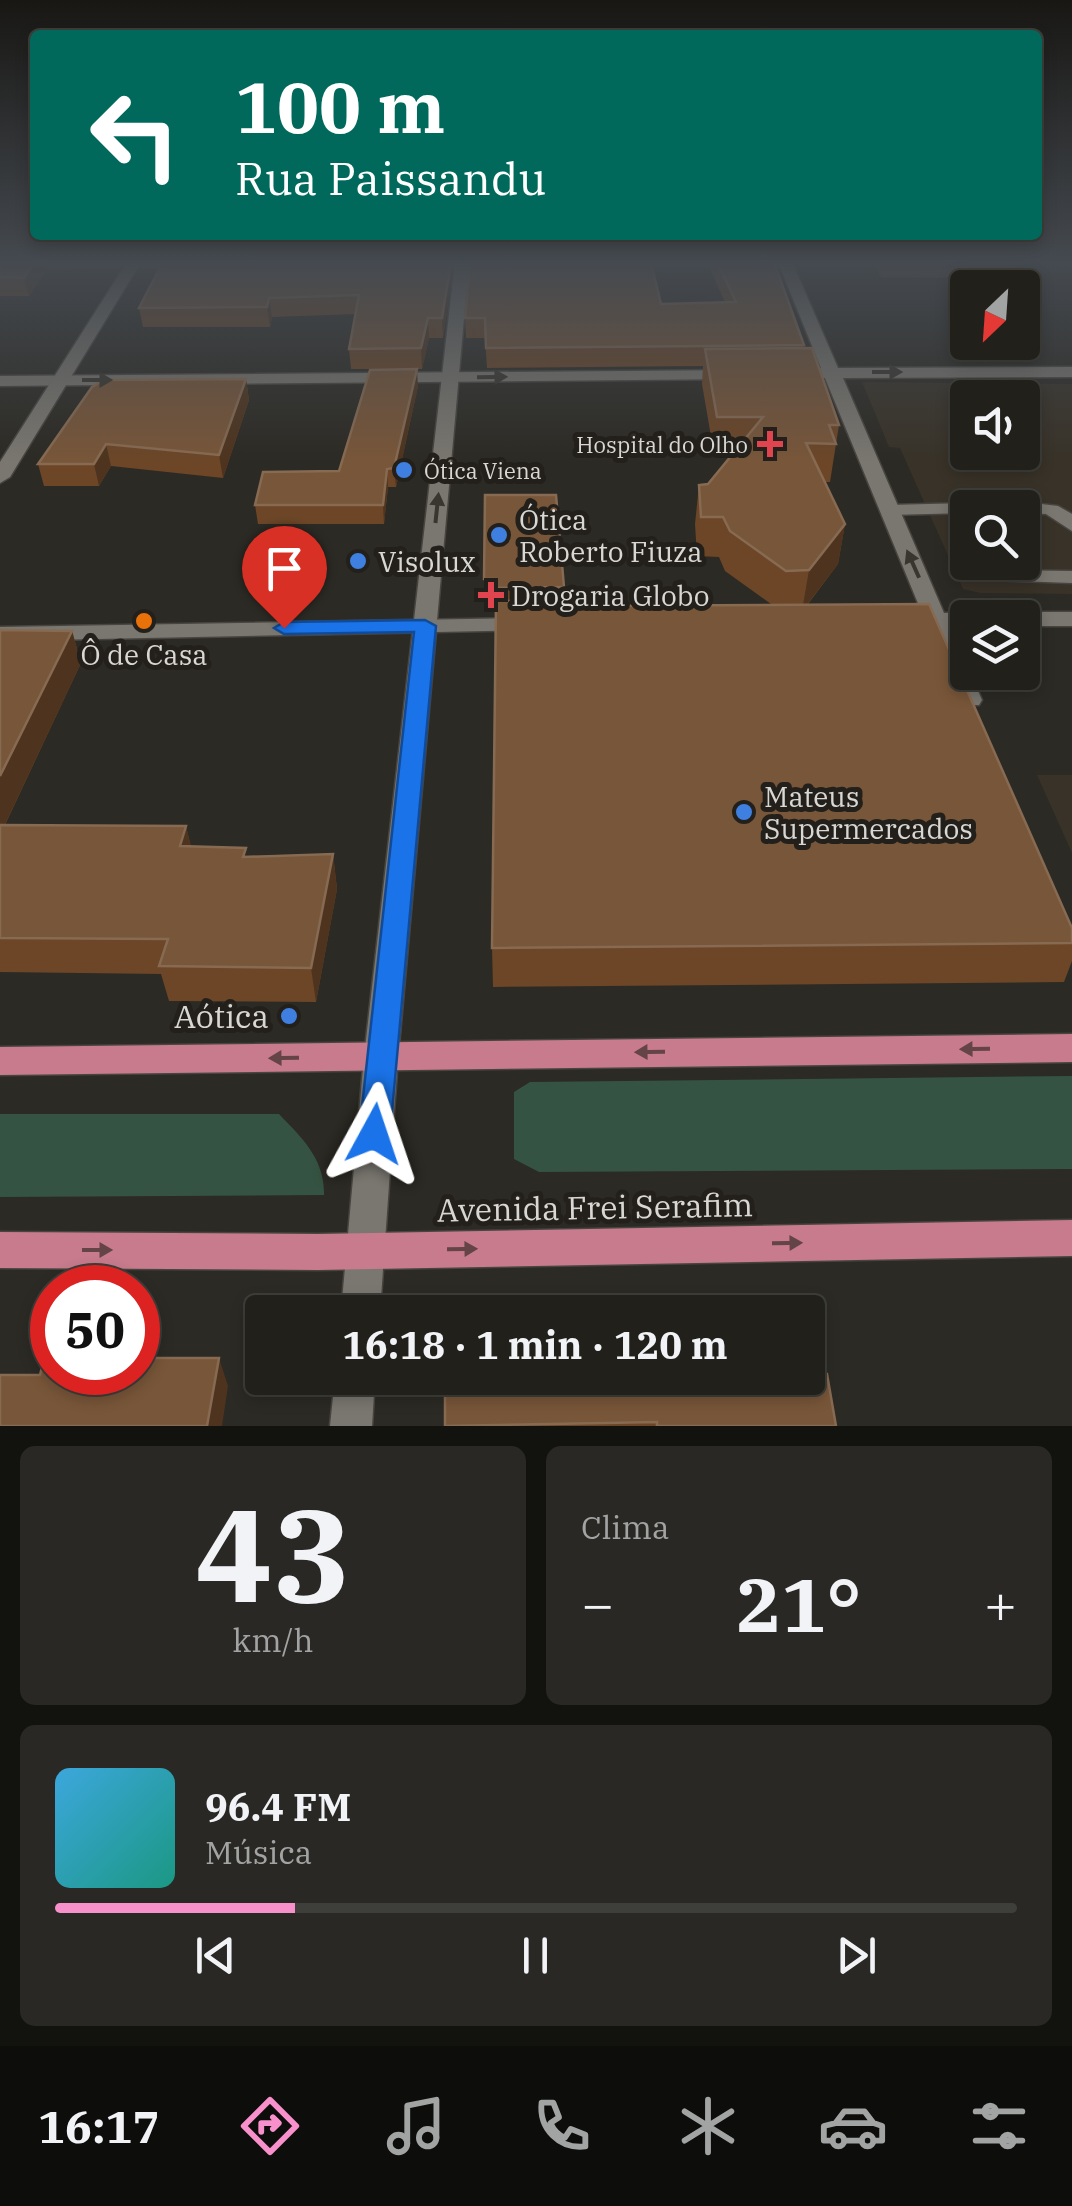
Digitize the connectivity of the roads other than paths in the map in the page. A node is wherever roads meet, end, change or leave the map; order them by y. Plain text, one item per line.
1 (91, 329) edge
2 (455, 329) edge
3 (812, 329) edge
4 (829, 372) junction
5 (1072, 372) edge
6 (749, 373) edge
7 (769, 373) edge
8 (450, 378) junction
9 (57, 380) junction
10 (0, 381) edge
11 (0, 476) edge
12 (950, 508) edge
13 (1040, 509) edge
14 (889, 510) junction
15 (1072, 525) edge
16 (1040, 577) edge
17 (1072, 577) edge
18 (1040, 619) edge
19 (1072, 619) edge
20 (878, 620) edge
21 (937, 620) junction
22 (950, 620) edge
23 (543, 624) edge
24 (425, 626) junction
25 (0, 634) edge
26 (982, 728) edge
27 (1072, 1048) edge
28 (381, 1057) junction
29 (0, 1060) edge
30 (1072, 1238) edge
31 (0, 1250) edge
32 (365, 1250) junction
33 (361, 1295) edge
34 (354, 1395) edge
35 (351, 1426) edge

1 - 9 street
2 - 8 street
3 - 4 street
4 -> 5 street
4 - 7 street
4 - 14 street
8 -> 6 street
9 -> 8 street
24 -> 8 street
9 - 10 street
9 - 11 street
12 - 14 lane
13 - 15 lane
21 -> 14 street
16 - 17 lane
18 - 19 street
20 - 21 street
21 - 22 street
21 - 26 street
23 - 24 street
24 - 25 street
24 - 28 street
27 -> 28 main road
28 -> 29 main road
28 - 32 street
32 -> 30 main road, Avenida Frei Serafim
31 -> 32 main road, Avenida Frei Serafim
32 - 33 street
34 - 35 street

